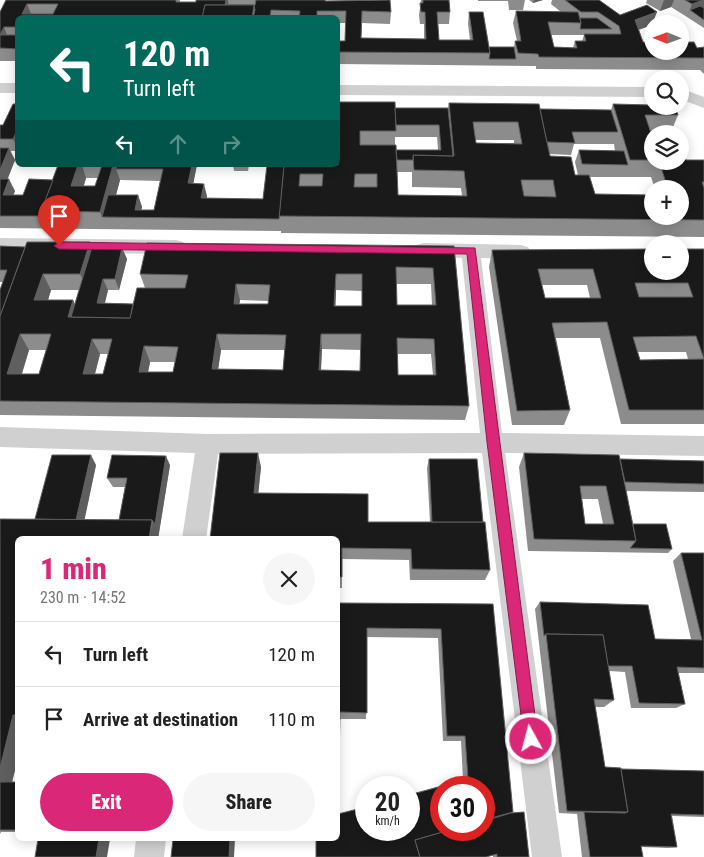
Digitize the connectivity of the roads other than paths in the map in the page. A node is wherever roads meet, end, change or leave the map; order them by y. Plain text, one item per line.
1 (0, 88) edge
2 (15, 88) edge
3 (340, 90) edge
4 (644, 92) edge
5 (689, 96) edge
6 (704, 103) edge
7 (0, 245) edge
8 (196, 248) edge
9 (402, 250) edge
10 (471, 251) junction
11 (538, 252) edge
12 (0, 437) edge
13 (492, 442) junction
14 (208, 444) junction
15 (704, 446) edge
16 (194, 536) edge
17 (151, 841) edge
18 (149, 857) edge
19 (547, 857) edge

1 - 2 street
3 - 4 street
5 - 6 street
7 - 8 street
9 - 10 street
10 - 11 street
10 - 13 street
12 - 14 street
13 - 14 street
13 - 15 street
13 - 19 street
14 - 16 street
17 - 18 street

